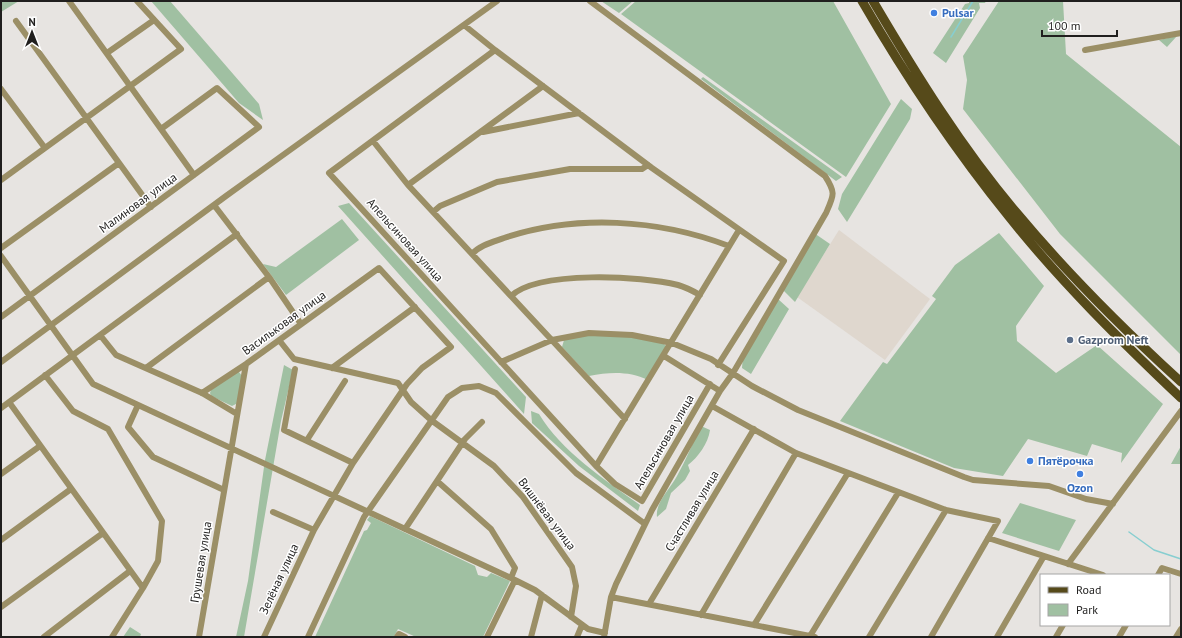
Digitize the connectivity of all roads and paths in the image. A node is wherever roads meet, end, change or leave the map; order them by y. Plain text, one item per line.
1 (78, 1) edge
2 (136, 1) edge
3 (497, 1) edge
4 (590, 1) edge
5 (862, 1) edge
6 (873, 1) edge
7 (70, 3) edge
8 (154, 20) junction
9 (16, 21) dead end
10 (887, 24) junction
11 (464, 25) junction
12 (878, 29) junction
13 (1181, 33) edge
14 (495, 50) junction
15 (1085, 50) dead end
16 (107, 53) junction
17 (130, 86) junction
18 (543, 86) junction
19 (1, 89) edge
20 (580, 114) junction
21 (86, 119) junction
22 (161, 129) junction
23 (481, 132) junction
24 (373, 141) junction
25 (45, 148) junction
26 (119, 164) junction
27 (648, 165) junction
28 (194, 175) junction
29 (2, 178) edge
30 (408, 185) junction
31 (214, 205) junction
32 (151, 207) junction
33 (433, 212) junction
34 (739, 230) junction
35 (236, 234) junction
36 (729, 246) junction
37 (1, 248) edge
38 (472, 254) junction
39 (1, 256) edge
40 (269, 277) junction
41 (700, 295) junction
42 (30, 296) junction
43 (511, 296) junction
44 (415, 307) junction
45 (1, 317) edge
46 (301, 324) junction
47 (50, 326) junction
48 (100, 334) junction
49 (279, 340) junction
50 (552, 340) junction
51 (672, 343) junction
52 (72, 356) junction
53 (664, 356) junction
54 (1, 362) edge
55 (501, 362) junction
56 (246, 364) junction
57 (718, 365) junction
58 (146, 368) junction
59 (332, 368) junction
60 (295, 370) dead end
61 (733, 373) junction
62 (45, 375) junction
63 (345, 381) dead end
64 (1181, 382) edge
65 (710, 384) junction
66 (403, 390) junction
67 (720, 391) junction
68 (202, 393) junction
69 (1181, 398) edge
70 (9, 402) junction
71 (138, 405) junction
72 (712, 406) junction
73 (1, 408) edge
74 (1181, 411) edge
75 (237, 414) junction
76 (625, 419) junction
77 (431, 420) junction
78 (482, 422) dead end
79 (754, 429) junction
80 (307, 440) junction
81 (462, 443) junction
82 (40, 446) junction
83 (231, 448) junction
84 (796, 453) junction
85 (353, 463) junction
86 (596, 466) junction
87 (848, 473) junction
88 (1, 474) edge
89 (437, 481) junction
90 (71, 488) junction
91 (224, 490) junction
92 (898, 493) junction
93 (333, 496) junction
94 (1113, 504) junction
95 (946, 510) junction
96 (273, 512) dead end
97 (368, 512) junction
98 (645, 524) junction
99 (405, 529) junction
100 (314, 530) junction
101 (103, 533) junction
102 (988, 538) junction
103 (1, 540) edge
104 (1044, 556) junction
105 (1068, 564) junction
106 (130, 571) junction
107 (1092, 573) edge
108 (1159, 574) edge
109 (1181, 574) edge
110 (513, 579) junction
111 (143, 588) junction
112 (542, 595) junction
113 (611, 597) junction
114 (649, 604) junction
115 (1, 607) edge
116 (701, 615) junction
117 (571, 617) junction
118 (582, 625) junction
119 (754, 625) junction
120 (1062, 626) edge
121 (1125, 626) edge
122 (1181, 629) edge
123 (605, 635) edge
124 (398, 636) edge
125 (44, 637) edge
126 (112, 637) edge
127 (199, 637) edge
128 (264, 637) edge
129 (308, 637) edge
130 (405, 637) edge
131 (487, 637) edge
132 (531, 637) edge
133 (577, 637) edge
134 (813, 637) edge
135 (869, 637) edge
136 (930, 637) edge
137 (997, 637) edge
138 (1056, 637) edge
139 (1119, 637) edge
140 (1176, 637) edge

1 - 7 street
2 - 8 street
3 - 11 street
4 - 61 street
5 - 12 main road
6 - 10 main road
7 - 16 street
8 - 16 street
8 - 17 street
9 - 21 street
10 - 12 main road
10 - 64 main road
11 - 14 street
11 - 31 street
12 - 69 main road
13 - 15 street
14 - 18 street
14 - 24 street, Апельсиновая улица
16 - 17 street
17 - 21 street
17 - 22 street
18 - 20 street
18 - 23 street
19 - 25 street
20 - 23 street
20 - 27 street
21 - 25 street
21 - 26 street
22 - 28 street
22 - 28 street, Малиновая улица
23 - 30 street
24 - 30 street
24 - 55 street, Апельсиновая улица
25 - 29 street
26 - 32 street
26 - 37 street
27 - 33 street
27 - 34 street
28 - 32 street, Малиновая улица
30 - 33 street
31 - 35 street
31 - 47 street
32 - 42 street, Малиновая улица
33 - 38 street
34 - 36 street
34 - 57 street
35 - 40 street
35 - 48 street
36 - 38 street
36 - 41 street
38 - 43 street
39 - 42 street
40 - 46 street
40 - 58 street
41 - 43 street
41 - 51 street
42 - 45 street, Малиновая улица
42 - 47 street
43 - 50 street
44 - 46 street, Васильковая улица
44 - 59 street
44 - 66 street
46 - 49 street, Васильковая улица
47 - 52 street
47 - 54 street
48 - 52 street
48 - 58 street
49 - 56 street, Васильковая улица
49 - 59 street
50 - 51 street
50 - 55 street
50 - 76 street
51 - 53 street
51 - 57 street
52 - 62 street
52 - 71 street
53 - 65 street
53 - 76 street
55 - 86 street, Апельсиновая улица
56 - 68 street, Васильковая улица
56 - 75 street, Грушевая улица
57 - 61 street
58 - 68 street
59 - 66 street
60 - 80 street
61 - 67 street
61 - 94 street
62 - 70 street
62 - 111 street
63 - 80 street
65 - 67 street
65 - 86 street, Апельсиновая улица
66 - 77 street, Вишнёвая улица
66 - 85 street, Зелёная улица
67 - 72 street
68 - 75 street
70 - 73 street
70 - 82 street
71 - 83 street
71 - 91 street
72 - 79 street
72 - 98 street
74 - 94 street
75 - 83 street, Грушевая улица
76 - 86 street
77 - 81 street, Вишнёвая улица
77 - 97 street
77 - 98 street
78 - 81 street
79 - 84 street
79 - 114 street, Счастливая улица
80 - 85 street
81 - 89 street
81 - 117 street, Вишнёвая улица
82 - 88 street
82 - 90 street
83 - 91 street, Грушевая улица
83 - 93 street
84 - 87 street
84 - 116 street
85 - 93 street, Зелёная улица
87 - 92 street
87 - 119 street
89 - 99 street
89 - 110 street
90 - 101 street
90 - 103 street
91 - 127 street, Грушевая улица
92 - 95 street
92 - 134 street
93 - 97 street
93 - 100 street, Зелёная улица
94 - 105 street
95 - 102 street
95 - 135 street
96 - 100 street
97 - 99 street
97 - 129 street
98 - 113 street
99 - 110 street
100 - 128 street, Зелёная улица
101 - 106 street
101 - 115 street
102 - 104 street
102 - 136 street
104 - 105 street
104 - 137 street
105 - 107 street
106 - 111 street
106 - 125 street
108 - 109 street
110 - 112 street
110 - 131 street
111 - 126 street
112 - 117 street
112 - 132 street
113 - 114 street
113 - 123 street
114 - 116 street
116 - 119 street
117 - 118 street
118 - 123 street
118 - 133 street
119 - 134 street
120 - 138 street
121 - 139 street
122 - 140 street
124 - 130 street

